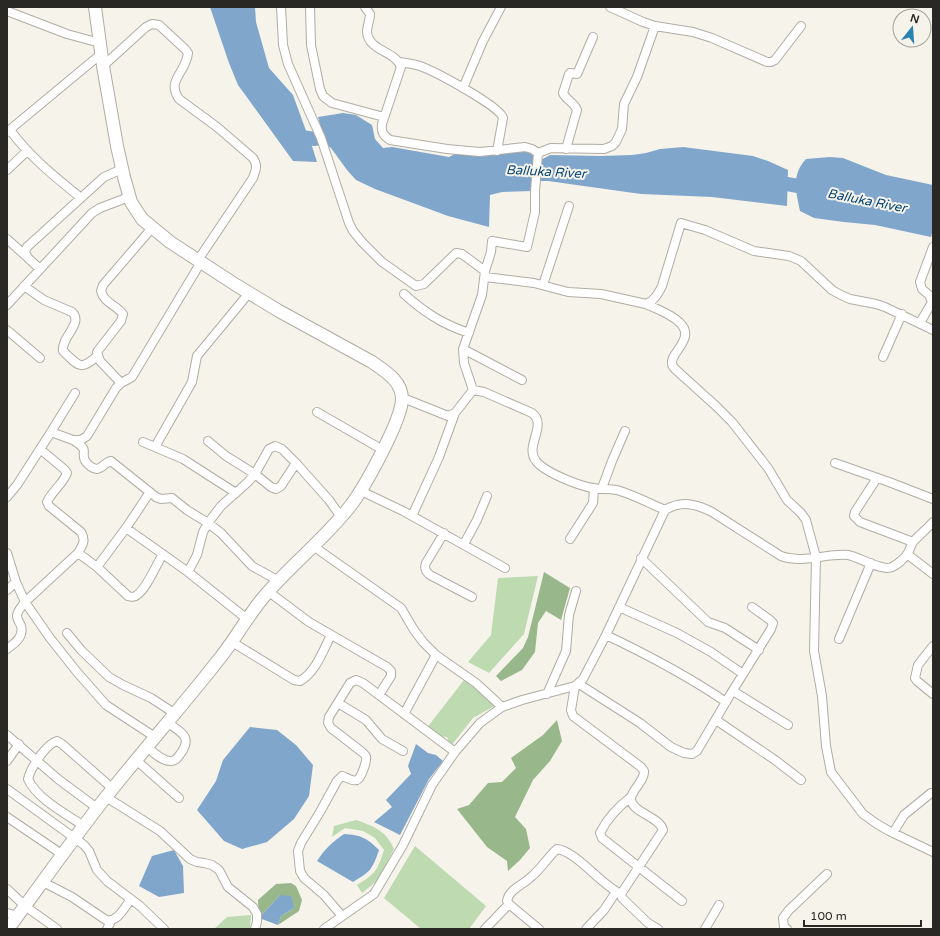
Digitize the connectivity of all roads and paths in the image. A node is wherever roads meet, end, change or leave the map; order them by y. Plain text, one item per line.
1 (95, 7) edge
2 (281, 7) edge
3 (310, 7) edge
4 (365, 7) edge
5 (501, 7) edge
6 (610, 7) edge
7 (7, 12) edge
8 (656, 26) junction
9 (800, 26) dead end
10 (593, 37) dead end
11 (102, 54) junction
12 (399, 62) junction
13 (463, 88) junction
14 (384, 117) junction
15 (9, 131) edge
16 (566, 149) junction
17 (27, 151) junction
18 (497, 151) junction
19 (538, 153) junction
20 (122, 169) junction
21 (7, 170) edge
22 (129, 197) junction
23 (82, 198) junction
24 (569, 206) dead end
25 (152, 228) junction
26 (7, 239) edge
27 (933, 247) edge
28 (28, 258) junction
29 (199, 261) junction
30 (40, 269) junction
31 (485, 274) junction
32 (543, 285) junction
33 (24, 286) junction
34 (249, 293) junction
35 (404, 294) dead end
36 (8, 303) edge
37 (646, 304) junction
38 (902, 314) junction
39 (920, 323) junction
40 (7, 330) edge
41 (933, 330) edge
42 (468, 333) junction
43 (463, 350) junction
44 (97, 356) junction
45 (882, 357) dead end
46 (40, 358) dead end
47 (522, 380) dead end
48 (121, 383) junction
49 (473, 390) junction
50 (75, 393) dead end
51 (402, 398) junction
52 (317, 412) dead end
53 (455, 413) junction
54 (626, 431) dead end
55 (52, 432) junction
56 (73, 440) junction
57 (208, 441) dead end
58 (143, 442) dead end
59 (155, 447) junction
60 (40, 449) junction
61 (383, 450) junction
62 (296, 463) junction
63 (835, 464) dead end
64 (255, 474) junction
65 (877, 478) junction
66 (598, 488) junction
67 (361, 491) junction
68 (150, 492) junction
69 (236, 493) junction
70 (487, 496) dead end
71 (7, 497) edge
72 (933, 499) edge
73 (666, 510) junction
74 (412, 516) junction
75 (341, 517) junction
76 (933, 522) edge
77 (208, 523) junction
78 (126, 528) junction
79 (444, 533) junction
80 (570, 539) dead end
81 (913, 542) junction
82 (464, 544) junction
83 (313, 546) junction
84 (7, 553) edge
85 (78, 553) junction
86 (163, 554) junction
87 (907, 554) junction
88 (642, 558) junction
89 (813, 558) junction
90 (871, 563) junction
91 (97, 567) junction
92 (505, 568) dead end
93 (188, 572) junction
94 (933, 574) edge
95 (279, 581) junction
96 (16, 582) junction
97 (7, 590) edge
98 (576, 591) dead end
99 (268, 592) junction
100 (472, 597) dead end
101 (25, 602) junction
102 (619, 607) junction
103 (752, 607) dead end
104 (247, 619) junction
105 (67, 633) dead end
106 (331, 635) junction
107 (606, 635) junction
108 (839, 639) dead end
109 (232, 642) junction
110 (933, 646) edge
111 (7, 650) edge
112 (759, 650) junction
113 (436, 655) junction
114 (743, 674) junction
115 (577, 685) junction
116 (733, 691) junction
117 (547, 694) junction
118 (933, 694) edge
119 (378, 695) junction
120 (726, 702) junction
121 (338, 703) junction
122 (502, 707) junction
123 (404, 714) junction
124 (171, 718) junction
125 (716, 720) junction
126 (788, 725) dead end
127 (7, 735) edge
128 (155, 737) junction
129 (19, 744) junction
130 (147, 747) junction
131 (403, 751) dead end
132 (455, 752) junction
133 (37, 760) junction
134 (136, 760) junction
135 (7, 761) edge
136 (801, 780) dead end
137 (7, 789) edge
138 (109, 793) junction
139 (931, 793) dead end
140 (631, 797) junction
141 (179, 798) dead end
142 (97, 808) junction
143 (7, 817) edge
144 (84, 826) junction
145 (893, 833) junction
146 (74, 839) junction
147 (933, 852) edge
148 (63, 855) junction
149 (639, 866) junction
150 (827, 874) dead end
151 (43, 882) junction
152 (7, 889) edge
153 (619, 893) junction
154 (131, 899) junction
155 (682, 901) dead end
156 (509, 904) junction
157 (719, 905) dead end
158 (25, 906) junction
159 (12, 915) edge
160 (342, 916) junction
161 (111, 921) junction
162 (334, 926) edge
163 (8, 929) edge
164 (57, 929) edge
165 (107, 929) edge
166 (164, 929) edge
167 (255, 929) edge
168 (324, 929) edge
169 (485, 929) edge
170 (539, 929) edge
171 (586, 929) edge
172 (656, 929) edge
173 (705, 929) edge
174 (786, 929) edge

1 - 11 main road
2 - 31 street
3 - 14 street
4 - 12 street
5 - 13 street
6 - 8 street
7 - 11 street
8 - 9 street
8 - 16 street
10 - 16 street
11 - 15 street
11 - 20 main road
11 - 29 street
12 - 13 street
12 - 14 street
13 - 18 street
14 - 18 street
15 - 17 street
16 - 19 street
17 - 21 street
17 - 23 street
18 - 19 street
19 - 31 street
20 - 22 main road
20 - 23 street
22 - 25 main road
22 - 30 street
23 - 28 street
24 - 32 street
25 - 29 main road
25 - 44 street
26 - 28 street
27 - 39 street
28 - 30 street
29 - 34 main road
29 - 48 street
30 - 33 street
31 - 32 street
31 - 42 street
32 - 37 street
33 - 36 street
33 - 44 street
34 - 51 main road
34 - 59 street
35 - 42 street
37 - 38 street
37 - 89 street
38 - 39 street
38 - 45 street
39 - 41 street
40 - 46 street
42 - 43 street
43 - 47 street
43 - 49 street
44 - 48 street
48 - 56 street
49 - 53 street
49 - 66 street
50 - 55 street
51 - 53 street
51 - 61 main road
52 - 61 street
53 - 74 street
54 - 66 street
55 - 56 street
55 - 60 street
56 - 68 street
57 - 64 street
58 - 59 street
59 - 69 street
60 - 71 street
60 - 85 street
61 - 67 main road
62 - 64 street
62 - 64 street
62 - 75 street
63 - 65 street
64 - 69 street
65 - 72 street
65 - 81 street
66 - 73 street
66 - 80 street
67 - 74 street
67 - 75 main road
68 - 77 street
68 - 78 street
69 - 77 street
70 - 82 street
73 - 88 street
73 - 89 street
74 - 79 street
75 - 83 main road
76 - 81 street
77 - 93 street
77 - 95 street
78 - 86 street
78 - 91 street
79 - 82 street
79 - 100 street
81 - 87 street
82 - 92 street
83 - 95 main road
83 - 113 street
84 - 96 street
85 - 91 street
85 - 101 street
86 - 91 street
86 - 93 street
87 - 90 street
87 - 94 street
88 - 102 street
88 - 112 street
89 - 90 street
89 - 145 street
90 - 108 street
93 - 104 street
95 - 99 main road
96 - 97 street
96 - 101 street
98 - 117 street
99 - 104 main road
99 - 106 street
101 - 111 street
101 - 128 street
102 - 107 street
102 - 114 street
103 - 112 street
104 - 109 main road
105 - 124 street
106 - 109 street
106 - 119 street
107 - 115 street
107 - 120 street
109 - 124 main road
110 - 118 street
112 - 114 street
113 - 122 street
113 - 123 street
114 - 116 street
115 - 117 street
115 - 125 street
115 - 140 street
116 - 120 street
116 - 126 street
117 - 122 street
119 - 121 street
119 - 123 street
120 - 125 street
121 - 131 street
121 - 160 street
122 - 132 street
123 - 132 street
124 - 128 main road
124 - 130 street
125 - 136 street
127 - 129 street
128 - 130 main road
129 - 133 street
129 - 135 street
130 - 134 main road
132 - 160 street
133 - 138 street
133 - 142 street
133 - 144 street
134 - 138 main road
134 - 141 street
137 - 146 street
138 - 142 main road
138 - 167 street
139 - 145 street
140 - 149 street
140 - 149 street
142 - 144 main road
143 - 148 street
144 - 146 main road
145 - 147 street
146 - 148 main road
146 - 154 street
148 - 151 main road
149 - 153 street
149 - 155 street
150 - 174 street
151 - 158 main road
151 - 161 street
152 - 158 street
153 - 156 street
153 - 171 street
153 - 172 street
154 - 161 street
154 - 166 street
156 - 169 street
156 - 170 street
157 - 173 street
158 - 159 main road
158 - 164 street
159 - 163 main road
160 - 162 street
161 - 165 street
162 - 168 street

